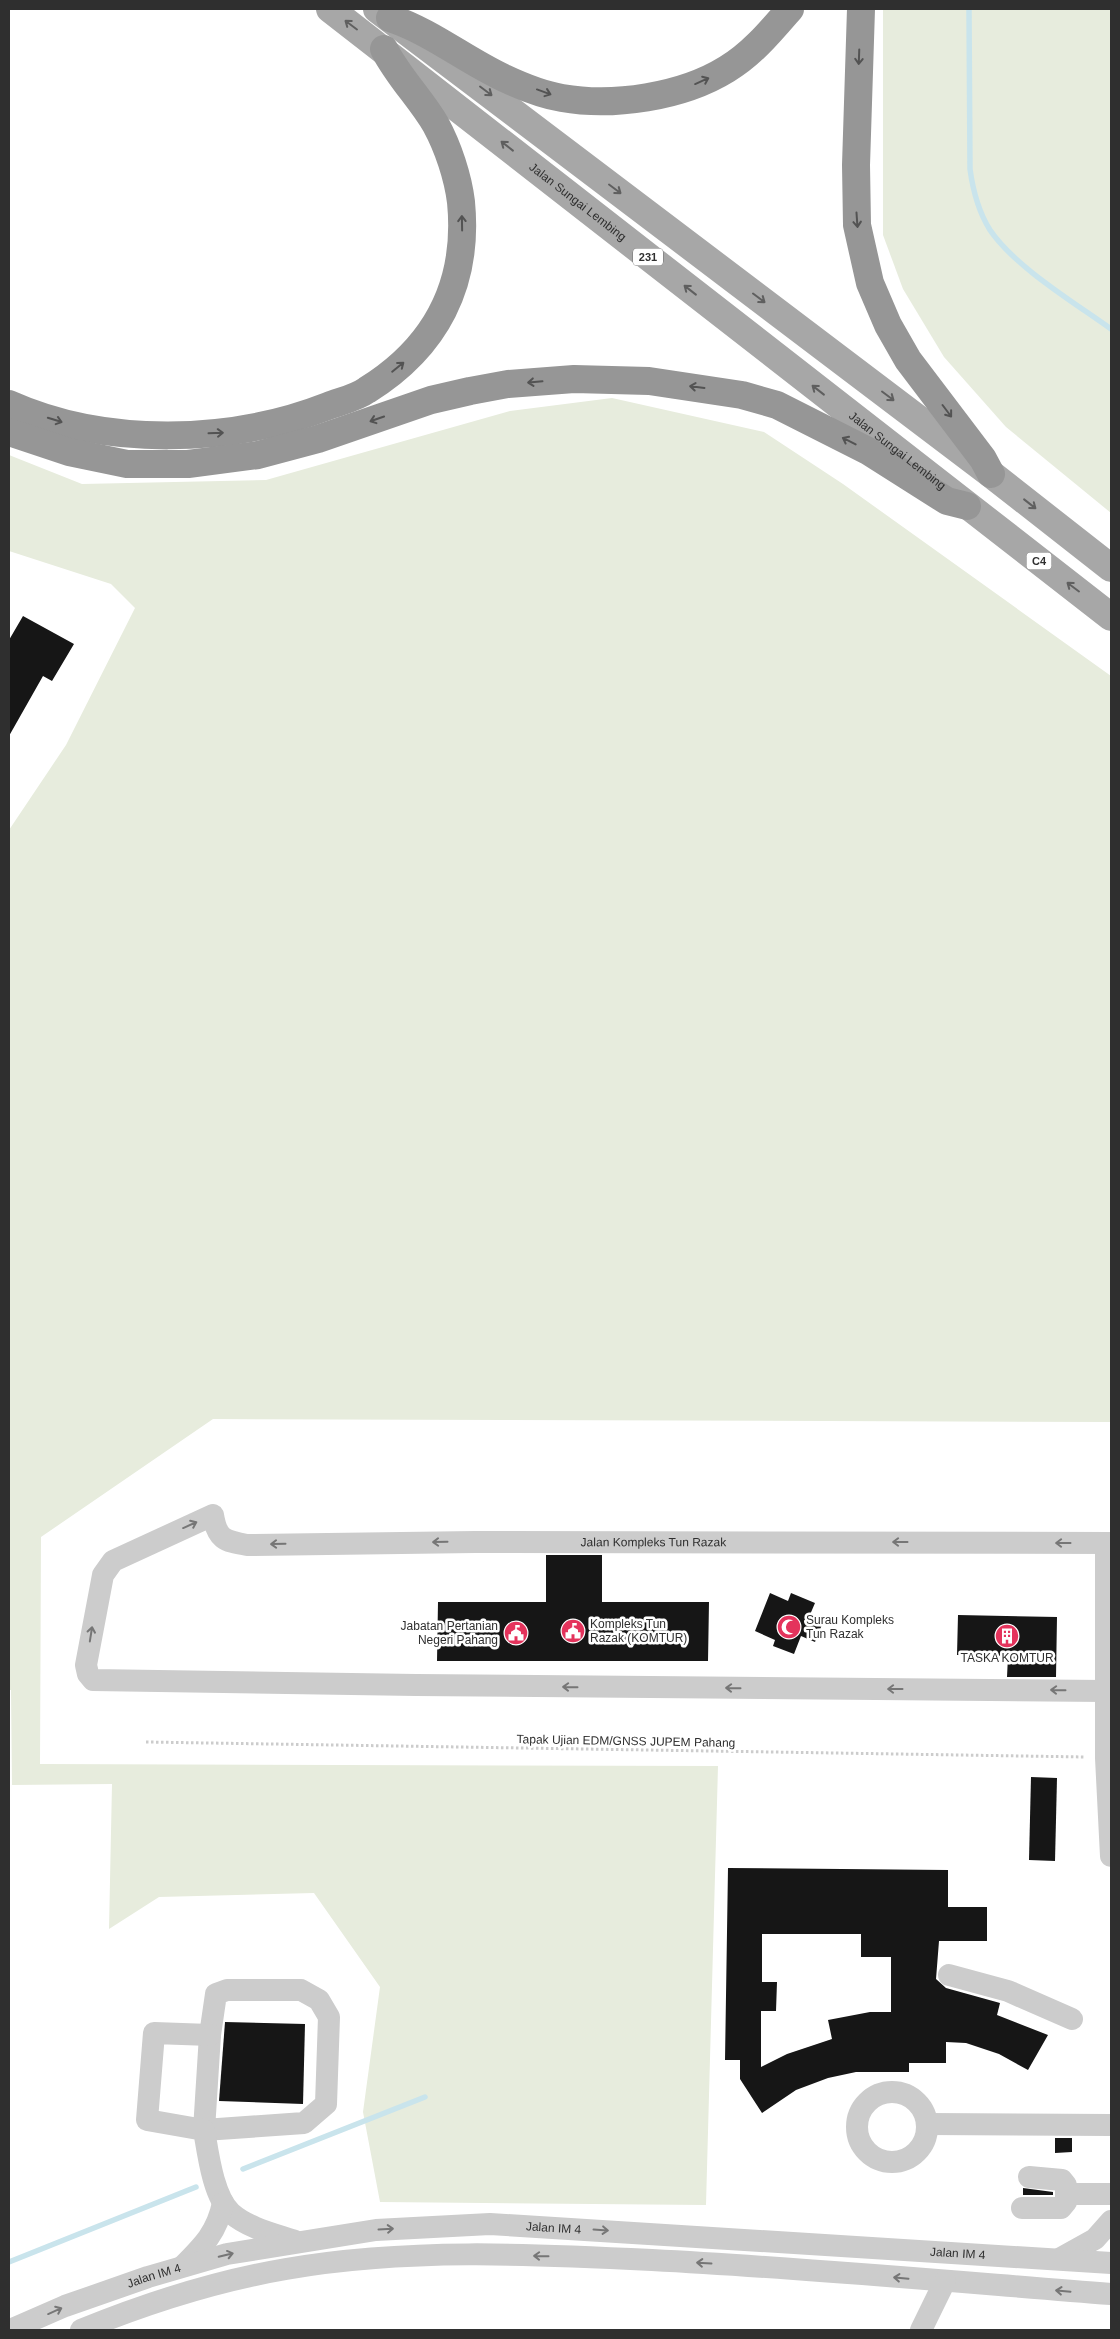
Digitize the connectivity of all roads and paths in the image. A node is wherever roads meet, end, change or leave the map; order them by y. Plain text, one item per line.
1 (330, 9) edge
2 (790, 9) edge
3 (861, 9) edge
4 (384, 14) edge
5 (384, 49) junction
6 (9, 404) edge
7 (9, 432) edge
8 (991, 474) junction
9 (967, 506) junction
10 (1111, 568) edge
11 (1111, 617) edge
12 (1109, 1543) edge
13 (1109, 1659) edge
14 (1106, 1691) junction
15 (146, 1742) dead end
16 (1106, 1758) junction
17 (1111, 1856) edge
18 (949, 1975) dead end
19 (1072, 2019) dead end
20 (210, 2035) junction
21 (927, 2124) dead end
22 (1111, 2125) edge
23 (204, 2130) junction
24 (1029, 2177) dead end
25 (1067, 2194) junction
26 (1111, 2194) edge
27 (223, 2203) junction
28 (1022, 2208) dead end
29 (1111, 2221) edge
30 (739, 2238) junction
31 (300, 2242) junction
32 (1058, 2259) junction
33 (1111, 2263) edge
34 (738, 2265) junction
35 (182, 2267) junction
36 (945, 2281) junction
37 (1111, 2294) edge
38 (10, 2330) edge
39 (81, 2330) edge
40 (921, 2330) edge

5 -> 1 main road, Jalan Sungai Lembing / 231
4 -> 2 highway
3 -> 8 highway
4 -> 8 main road, 231
6 -> 5 highway
9 -> 5 main road, Jalan Sungai Lembing / 231
9 -> 7 highway
8 -> 10 main road
11 -> 9 main road, C4
12 - 13 street
12 -> 14 street, Jalan Kompleks Tun Razak
13 - 14 street
14 - 16 street
15 - 16 path, Tapak Ujian EDM/GNSS JUPEM Pahang
16 - 17 street
18 - 19 street
20 - 23 street
20 - 23 street
20 - 23 street
21 - 22 street
23 - 27 street
24 - 25 street
25 - 26 street
25 - 28 street
27 - 31 street
27 - 35 street
29 - 32 street
31 -> 30 street, Jalan IM 4
30 - 32 street, Jalan IM 4
30 - 34 street
35 -> 31 street, Jalan IM 4
32 - 33 street, Jalan IM 4
36 -> 34 street, Jalan IM 4
34 -> 39 street, Jalan IM 4
38 -> 35 street, Jalan IM 4
37 -> 36 street, Jalan IM 4
36 - 40 street

